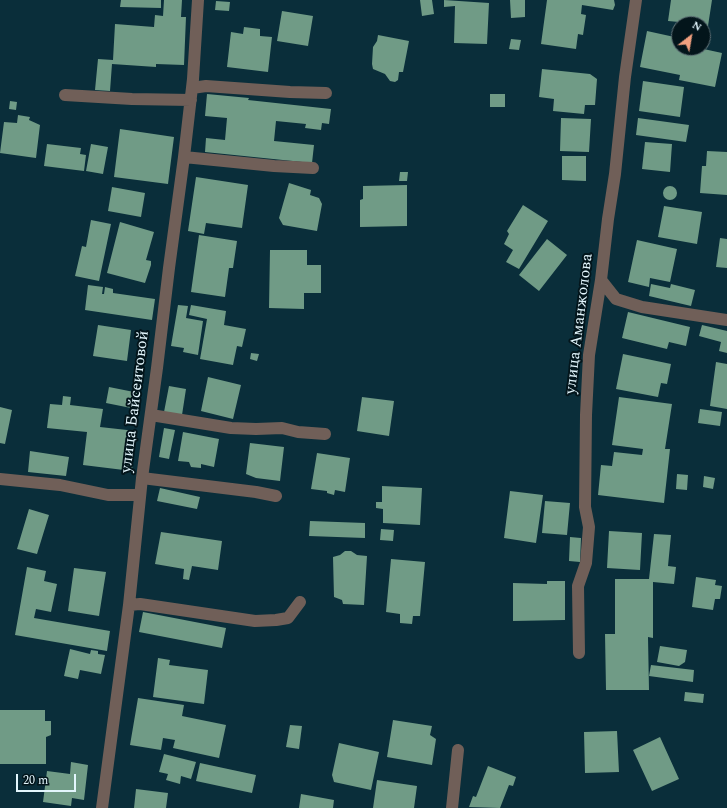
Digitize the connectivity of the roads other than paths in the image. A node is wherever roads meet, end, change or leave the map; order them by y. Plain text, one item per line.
1 (198, 0) edge
2 (636, 0) edge
3 (326, 93) dead end
4 (191, 94) junction
5 (65, 95) dead end
6 (184, 157) junction
7 (313, 168) dead end
8 (601, 280) junction
9 (727, 320) edge
10 (151, 415) junction
11 (325, 434) dead end
12 (142, 478) junction
13 (0, 479) edge
14 (140, 495) junction
15 (276, 496) dead end
16 (300, 602) dead end
17 (129, 605) junction
18 (579, 652) dead end
19 (458, 750) dead end
20 (102, 808) edge
21 (452, 808) edge

1 - 4 street, улица Байсеитовой
2 - 8 street, улица Аманжолова
3 - 4 street
4 - 5 street
4 - 6 street, улица Байсеитовой
6 - 7 street
6 - 10 street, улица Байсеитовой
8 - 9 street
8 - 18 street, улица Аманжолова
10 - 11 street
10 - 12 street, улица Байсеитовой
12 - 14 street, улица Байсеитовой
12 - 15 street
13 - 14 street
14 - 17 street, улица Байсеитовой
16 - 17 street
17 - 20 street, улица Байсеитовой
19 - 21 street

